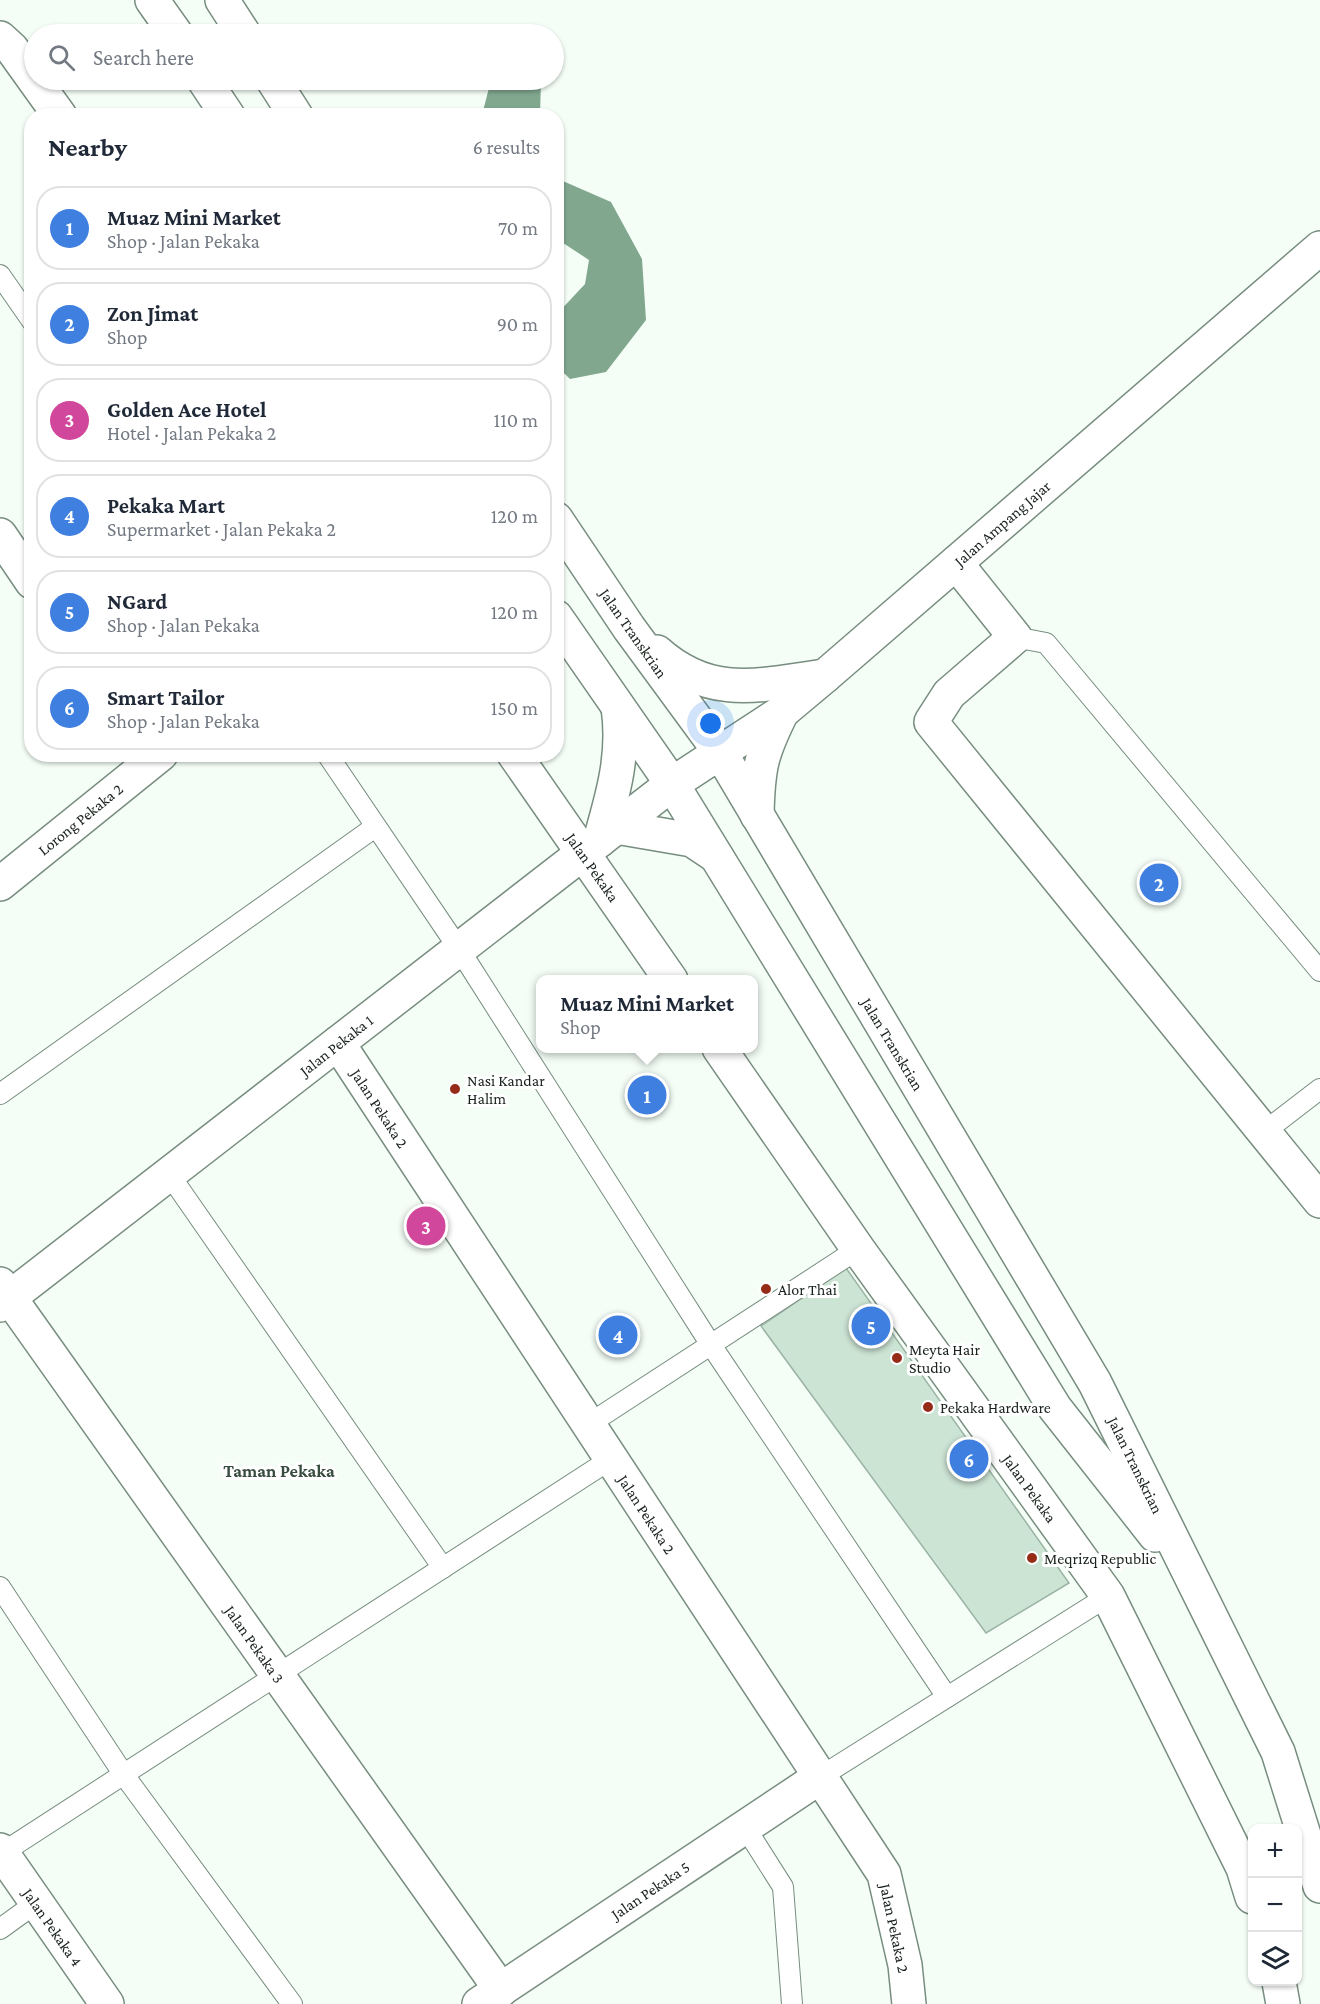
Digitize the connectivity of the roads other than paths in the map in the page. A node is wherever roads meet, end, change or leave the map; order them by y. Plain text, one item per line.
1 (152, 0) edge
2 (222, 0) edge
3 (169, 24) edge
4 (238, 24) edge
5 (0, 38) edge
6 (24, 66) edge
7 (41, 90) edge
8 (211, 90) edge
9 (279, 90) edge
10 (54, 108) edge
11 (223, 108) edge
12 (291, 108) edge
13 (1320, 248) edge
14 (0, 275) edge
15 (24, 310) edge
16 (564, 531) edge
17 (0, 535) edge
18 (956, 563) junction
19 (24, 570) edge
20 (564, 628) edge
21 (629, 628) junction
22 (1015, 637) junction
23 (825, 676) junction
24 (618, 706) junction
25 (782, 712) junction
26 (720, 752) junction
27 (146, 762) edge
28 (332, 762) edge
29 (522, 762) edge
30 (672, 784) junction
31 (757, 815) junction
32 (375, 827) junction
33 (600, 840) junction
34 (716, 856) junction
35 (0, 884) edge
36 (459, 949) junction
37 (1320, 970) edge
38 (668, 975) edge
39 (338, 1043) junction
40 (722, 1053) edge
41 (1320, 1089) edge
42 (0, 1094) edge
43 (1264, 1132) junction
44 (169, 1174) junction
45 (1320, 1201) edge
46 (858, 1249) junction
47 (3, 1295) edge
48 (711, 1345) junction
49 (589, 1424) junction
50 (611, 1459) junction
51 (443, 1568) junction
52 (0, 1587) edge
53 (1197, 1588) junction
54 (1108, 1596) junction
55 (278, 1675) junction
56 (947, 1697) junction
57 (124, 1774) junction
58 (820, 1777) junction
59 (745, 1827) junction
60 (1, 1851) edge
61 (1248, 1884) edge
62 (1320, 1886) edge
63 (36, 1903) junction
64 (0, 1929) edge
65 (1280, 1986) edge
66 (490, 1997) edge
67 (107, 2004) edge
68 (292, 2004) edge
69 (792, 2004) edge
70 (909, 2004) edge
71 (1283, 2004) edge

1 - 3 street
2 - 4 street
5 - 6 street
7 - 10 street
8 - 11 street
9 - 12 street
13 - 18 street, Jalan Ampang Jajar
14 - 15 lane
16 - 21 street, Jalan Transkrian
17 - 19 street
18 - 22 street
18 - 23 street, Jalan Ampang Jajar
20 - 24 street, Jalan Transkrian
21 - 23 street
21 - 26 street, Jalan Transkrian
22 - 37 lane
22 - 43 street
23 - 25 street, Jalan Ampang Jajar
24 - 30 street, Jalan Transkrian
24 - 33 street
25 - 26 street, Jalan Ampang Jajar
25 - 31 street
26 - 30 street, Jalan Ampang Jajar
26 - 31 street, Jalan Transkrian
27 - 35 street, Lorong Pekaka 2
28 - 32 lane
29 - 33 street, Jalan Pekaka
30 - 33 street, Jalan Pekaka 1
30 - 34 street, Jalan Transkrian
31 - 53 street, Jalan Transkrian
32 - 36 lane
32 - 42 lane
33 - 34 street
33 - 36 street, Jalan Pekaka 1
33 - 38 street, Jalan Pekaka
34 - 53 street, Jalan Transkrian
36 - 39 street, Jalan Pekaka 1
36 - 48 lane
39 - 44 street, Jalan Pekaka 1
39 - 49 street, Jalan Pekaka 2
40 - 46 street, Jalan Pekaka
41 - 43 lane
43 - 45 street
44 - 47 street, Jalan Pekaka 1
44 - 51 lane
46 - 48 lane
46 - 54 street, Jalan Pekaka
47 - 55 street, Jalan Pekaka 3
48 - 49 lane
48 - 56 lane
49 - 50 street, Jalan Pekaka 2
50 - 51 lane
50 - 58 street, Jalan Pekaka 2
51 - 55 lane
52 - 57 lane
53 - 62 street, Jalan Transkrian
54 - 56 lane
54 - 61 street, Jalan Pekaka
55 - 57 lane
55 - 66 street, Jalan Pekaka 3
56 - 58 lane
57 - 60 lane
57 - 68 lane
58 - 59 street, Jalan Pekaka 5
58 - 70 street, Jalan Pekaka 2
59 - 66 street, Jalan Pekaka 5
59 - 69 lane
60 - 63 street, Jalan Pekaka 4
63 - 64 lane
63 - 67 street, Jalan Pekaka 4
65 - 71 street

